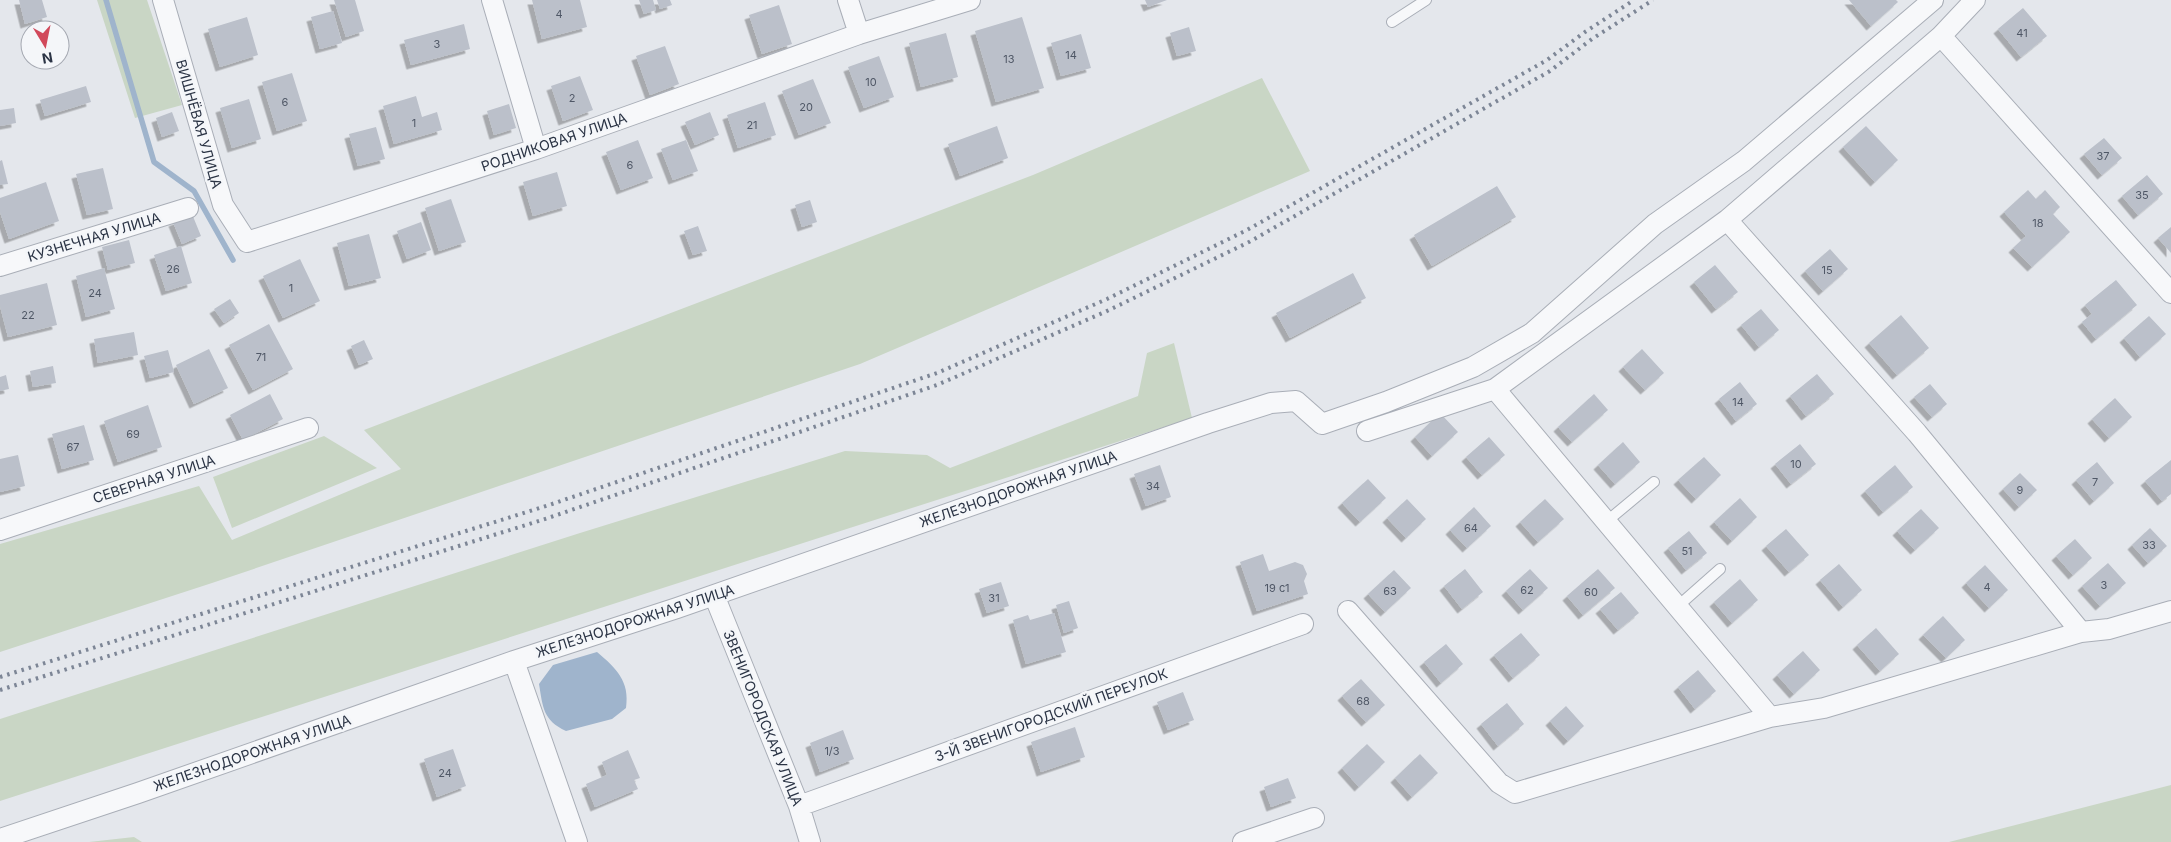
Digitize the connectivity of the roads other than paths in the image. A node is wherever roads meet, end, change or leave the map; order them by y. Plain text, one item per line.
1 (163, 0) edge
2 (492, 0) edge
3 (848, 0) edge
4 (970, 0) edge
5 (1426, 0) edge
6 (1934, 0) edge
7 (1975, 0) edge
8 (1392, 22) dead end
9 (859, 34) junction
10 (1941, 36) junction
11 (536, 149) junction
12 (188, 208) dead end
13 (1727, 220) junction
14 (247, 242) joint
15 (0, 266) edge
16 (2171, 293) edge
17 (1496, 389) junction
18 (308, 428) dead end
19 (1367, 431) dead end
20 (1654, 482) dead end
21 (1606, 522) junction
22 (0, 530) edge
23 (1720, 569) dead end
24 (714, 595) junction
25 (1677, 607) junction
26 (1348, 611) dead end
27 (2171, 611) edge
28 (1303, 624) dead end
29 (2081, 632) junction
30 (514, 661) junction
31 (1770, 717) junction
32 (799, 806) junction
33 (1314, 818) dead end
34 (0, 840) edge
35 (577, 842) edge
36 (810, 842) edge
37 (1243, 842) edge

1 - 14 street, ВИШНЁВАЯ УЛИЦА
2 - 11 street
3 - 9 street
4 - 9 street, РОДНИКОВАЯ УЛИЦА
5 - 8 lane
6 - 24 street, ЖЕЛЕЗНОДОРОЖНАЯ УЛИЦА
7 - 10 street
9 - 11 street, РОДНИКОВАЯ УЛИЦА
10 - 13 street
10 - 16 street
11 - 14 street, РОДНИКОВАЯ УЛИЦА
12 - 15 street, КУЗНЕЧНАЯ УЛИЦА
13 - 17 street
13 - 29 street
17 - 19 street
17 - 21 street
18 - 22 street, СЕВЕРНАЯ УЛИЦА
20 - 21 lane
21 - 25 street
23 - 25 lane
24 - 30 street, ЖЕЛЕЗНОДОРОЖНАЯ УЛИЦА
24 - 32 street, ЗВЕНИГОРОДСКАЯ УЛИЦА
25 - 31 street
26 - 31 street
27 - 29 street
28 - 32 street, 3-Й ЗВЕНИГОРОДСКИЙ ПЕРЕУЛОК
29 - 31 street
30 - 34 street, ЖЕЛЕЗНОДОРОЖНАЯ УЛИЦА
30 - 35 street
32 - 36 street, ЗВЕНИГОРОДСКАЯ УЛИЦА
33 - 37 street

